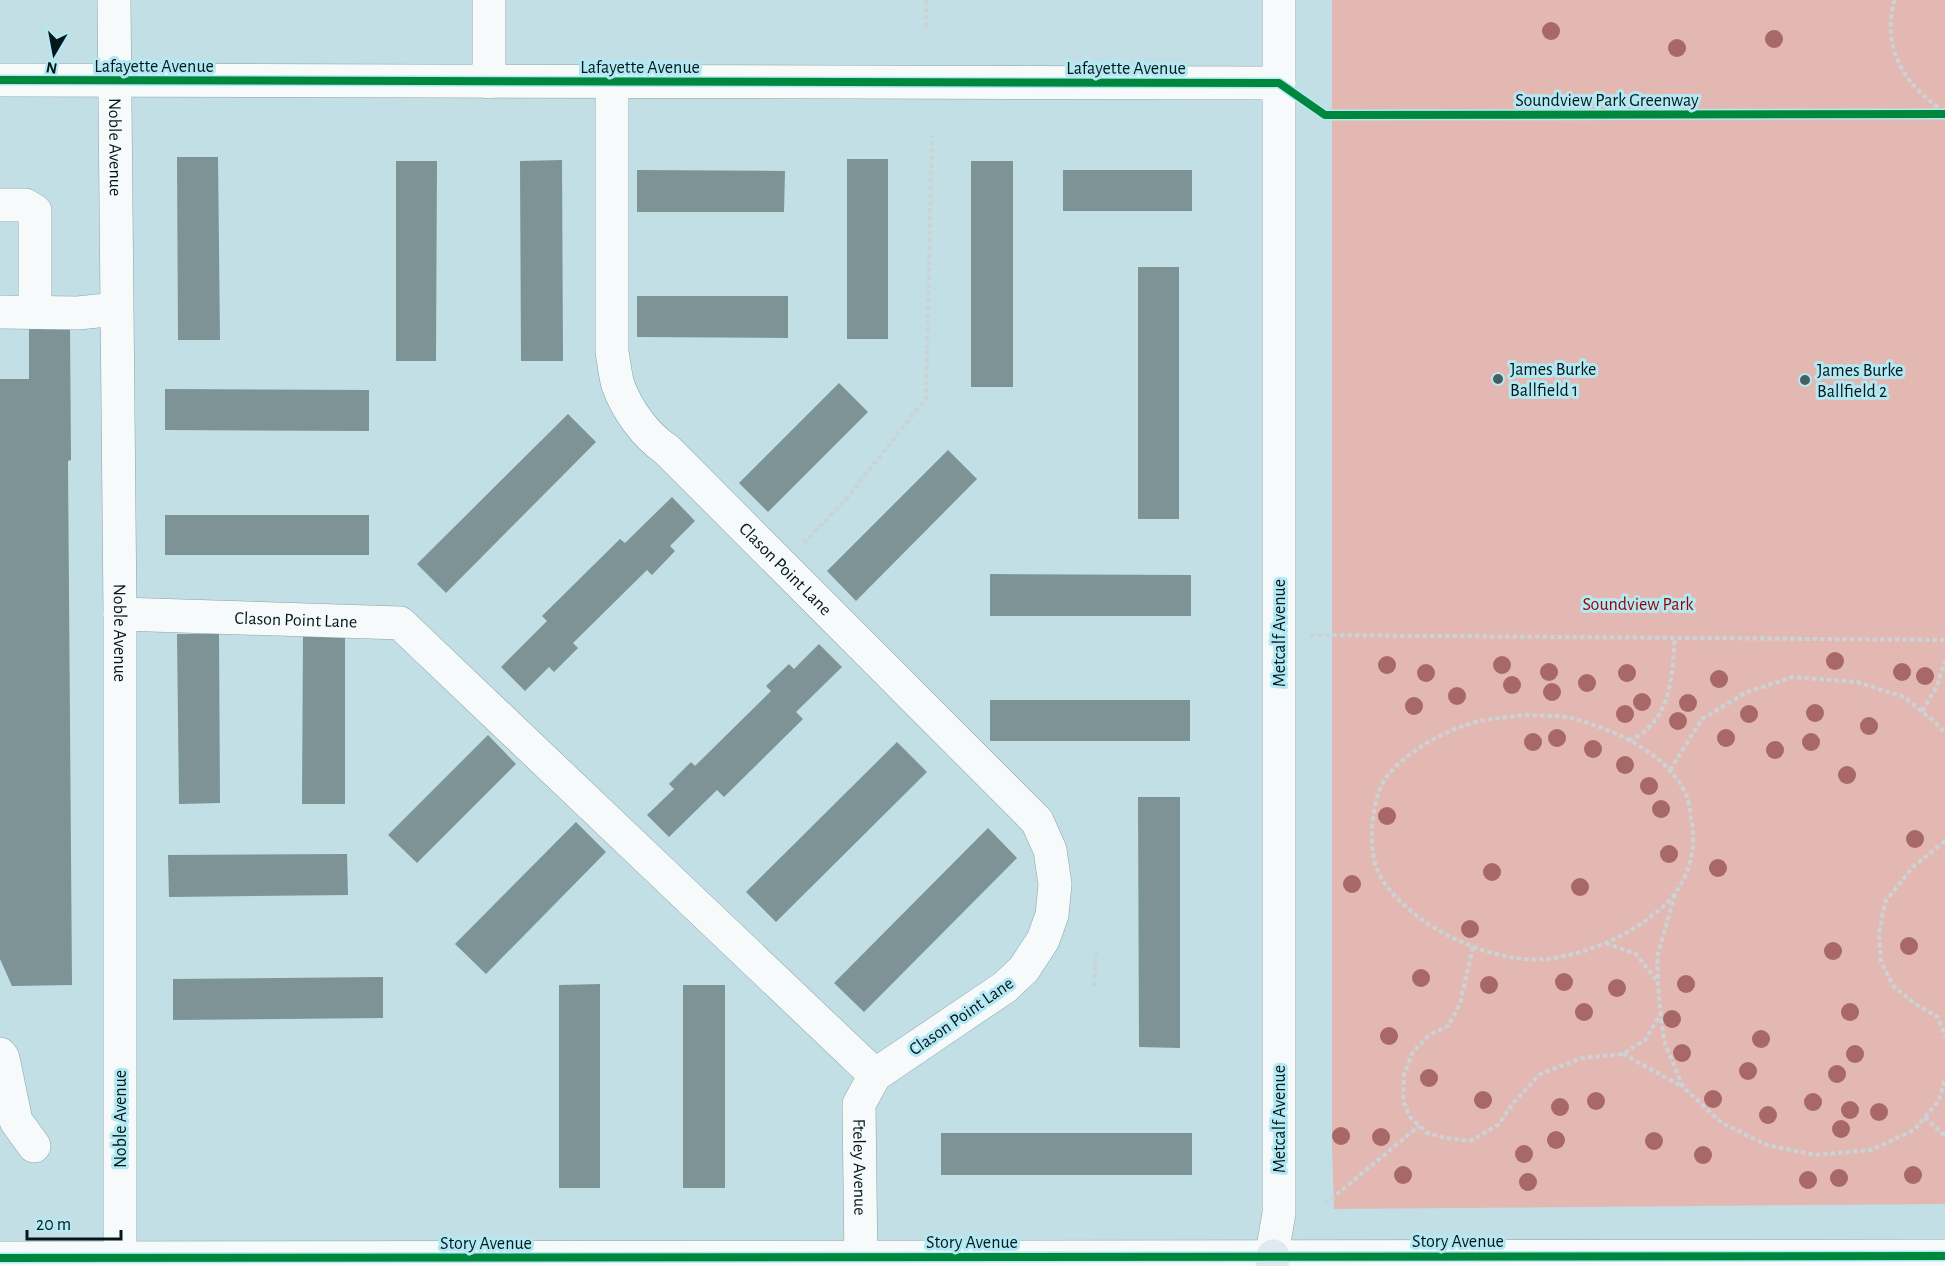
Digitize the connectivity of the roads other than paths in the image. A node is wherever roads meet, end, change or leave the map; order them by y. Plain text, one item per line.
1 (114, 0) edge
2 (489, 0) edge
3 (1279, 0) edge
4 (0, 80) edge
5 (114, 81) junction
6 (612, 81) junction
7 (489, 82) junction
8 (1279, 83) junction
9 (0, 205) edge
10 (117, 309) junction
11 (0, 312) edge
12 (35, 312) junction
13 (120, 614) junction
14 (0, 1054) edge
15 (875, 1075) junction
16 (17, 1132) edge
17 (1945, 1256) edge
18 (0, 1258) edge
19 (995, 1261) edge
20 (120, 1262) edge
21 (210, 1262) edge
22 (490, 1262) edge
23 (861, 1262) edge
24 (1272, 1263) edge

1 - 5 street, Noble Avenue
2 - 7 street
3 - 8 street, Metcalf Avenue
4 - 5 street, Lafayette Avenue
5 - 7 street, Lafayette Avenue
5 - 10 street, Noble Avenue
6 - 7 street, Lafayette Avenue
6 - 8 street, Lafayette Avenue
6 - 15 street, Clason Point Lane
8 - 24 street, Metcalf Avenue
9 - 12 street
10 - 12 street
10 - 13 street, Noble Avenue
11 - 12 street
13 - 15 street, Clason Point Lane
13 - 20 street, Noble Avenue
14 - 16 street
15 - 23 street, Fteley Avenue
17 - 24 street, Story Avenue
18 - 20 street, Story Avenue
19 - 23 street, Story Avenue
19 - 24 street, Story Avenue
20 - 21 street, Story Avenue
21 - 22 street, Story Avenue
22 - 23 street, Story Avenue

